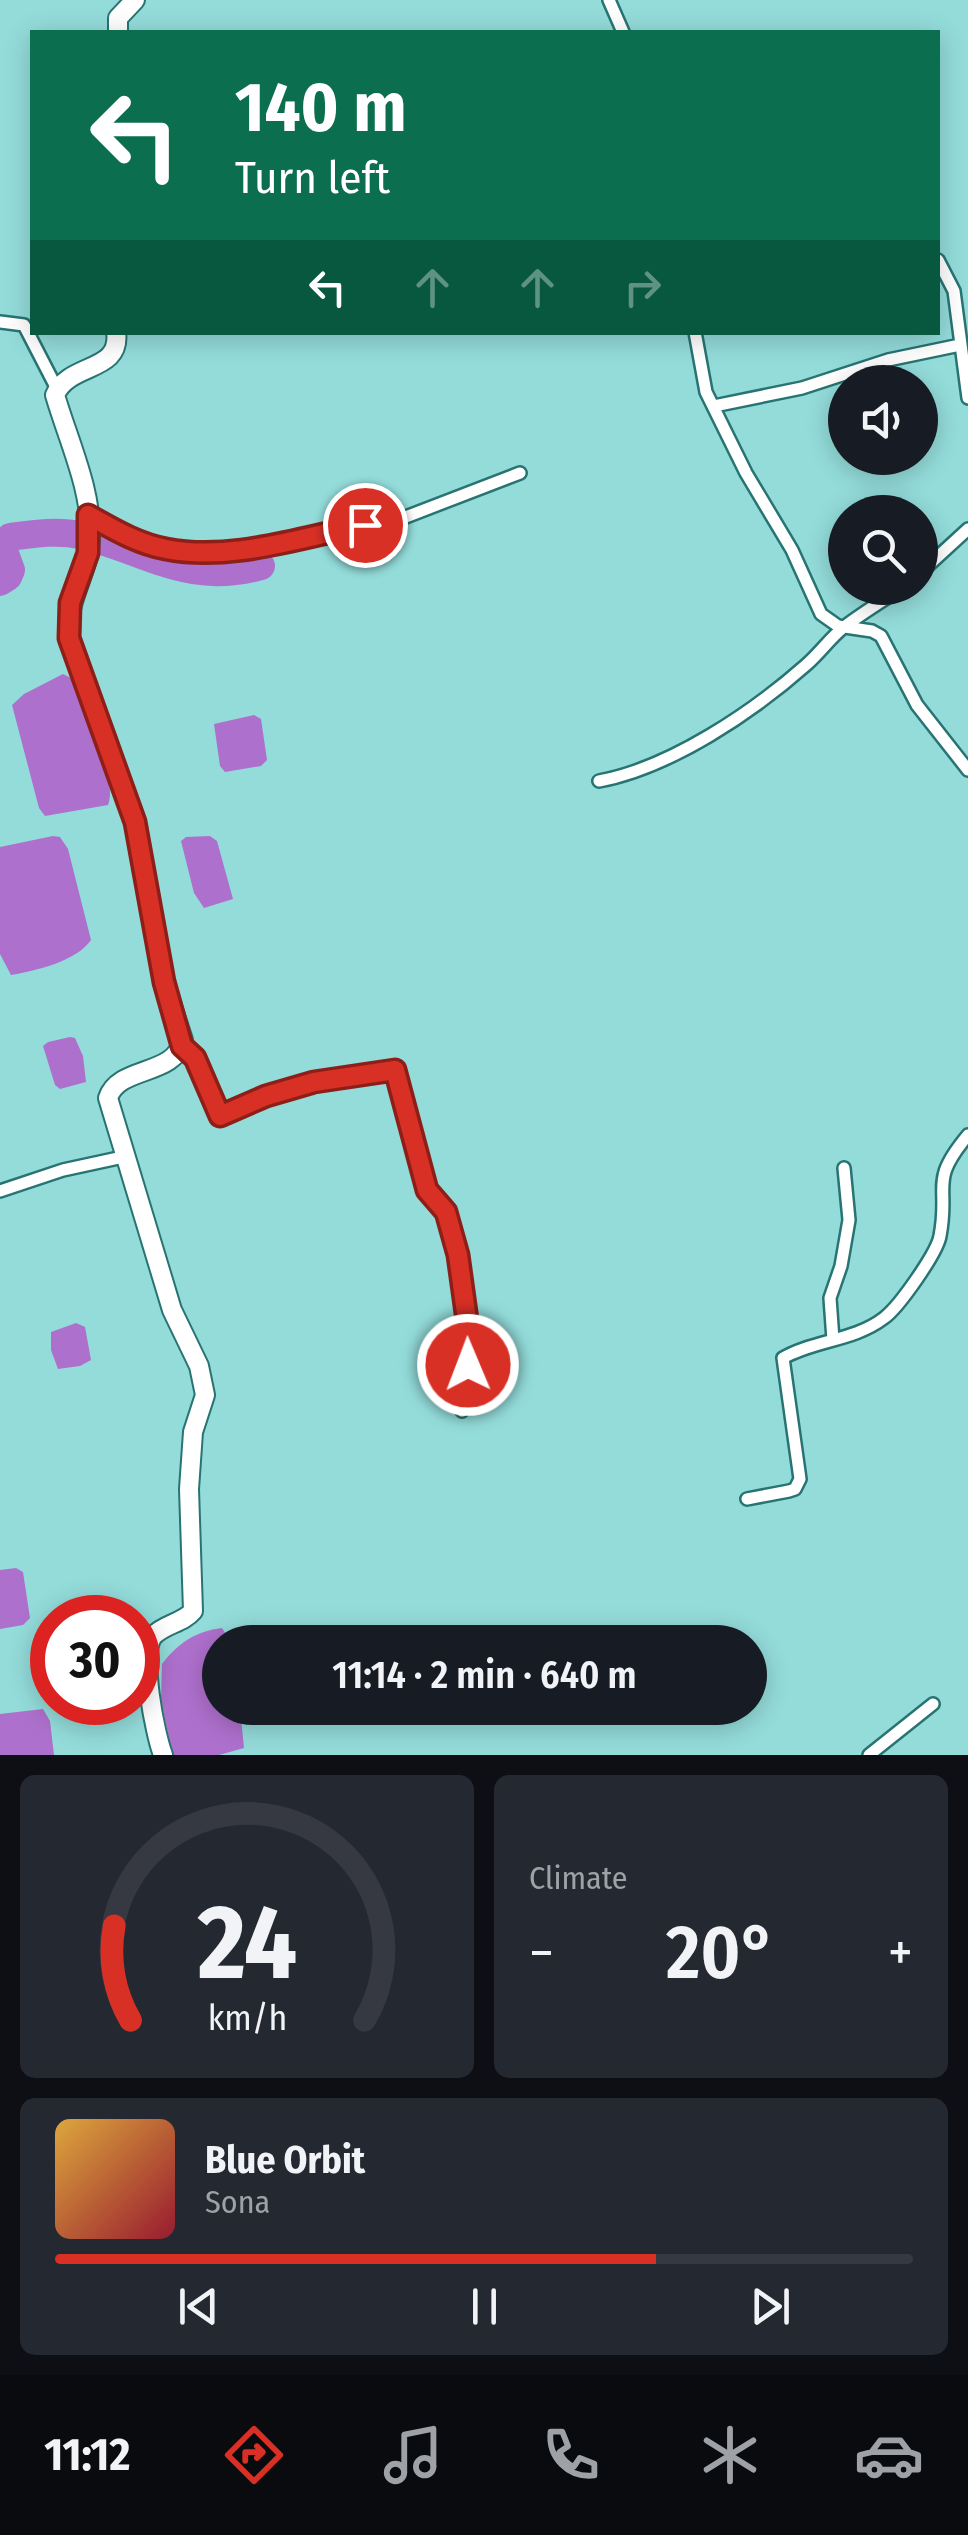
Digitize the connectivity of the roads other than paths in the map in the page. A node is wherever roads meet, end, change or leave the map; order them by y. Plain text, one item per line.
1 (135, 0) edge
2 (609, 0) edge
3 (118, 30) edge
4 (622, 30) edge
5 (940, 264) edge
6 (0, 322) edge
7 (116, 335) edge
8 (696, 335) edge
9 (960, 345) junction
10 (58, 388) junction
11 (968, 398) edge
12 (714, 406) junction
13 (520, 473) dead end
14 (89, 520) junction
15 (968, 530) edge
16 (938, 558) edge
17 (876, 605) edge
18 (844, 627) junction
19 (968, 770) edge
20 (600, 781) dead end
21 (182, 1046) junction
22 (968, 1135) edge
23 (123, 1156) junction
24 (844, 1168) dead end
25 (0, 1191) edge
26 (833, 1340) junction
27 (462, 1411) dead end
28 (748, 1500) dead end
29 (933, 1704) dead end
30 (163, 1755) edge
31 (869, 1755) edge

1 - 3 street
2 - 4 street
5 - 9 street
6 - 10 street
7 - 10 street
8 - 12 street
9 - 11 street
9 - 12 street
10 - 14 street
12 - 18 street
13 - 14 street
14 - 21 street
15 - 16 street
17 - 18 street
18 - 19 street
18 - 20 street
21 - 23 street
21 - 27 street
22 - 26 street
23 - 25 street
23 - 30 street
24 - 26 street
26 - 28 street
29 - 31 street

